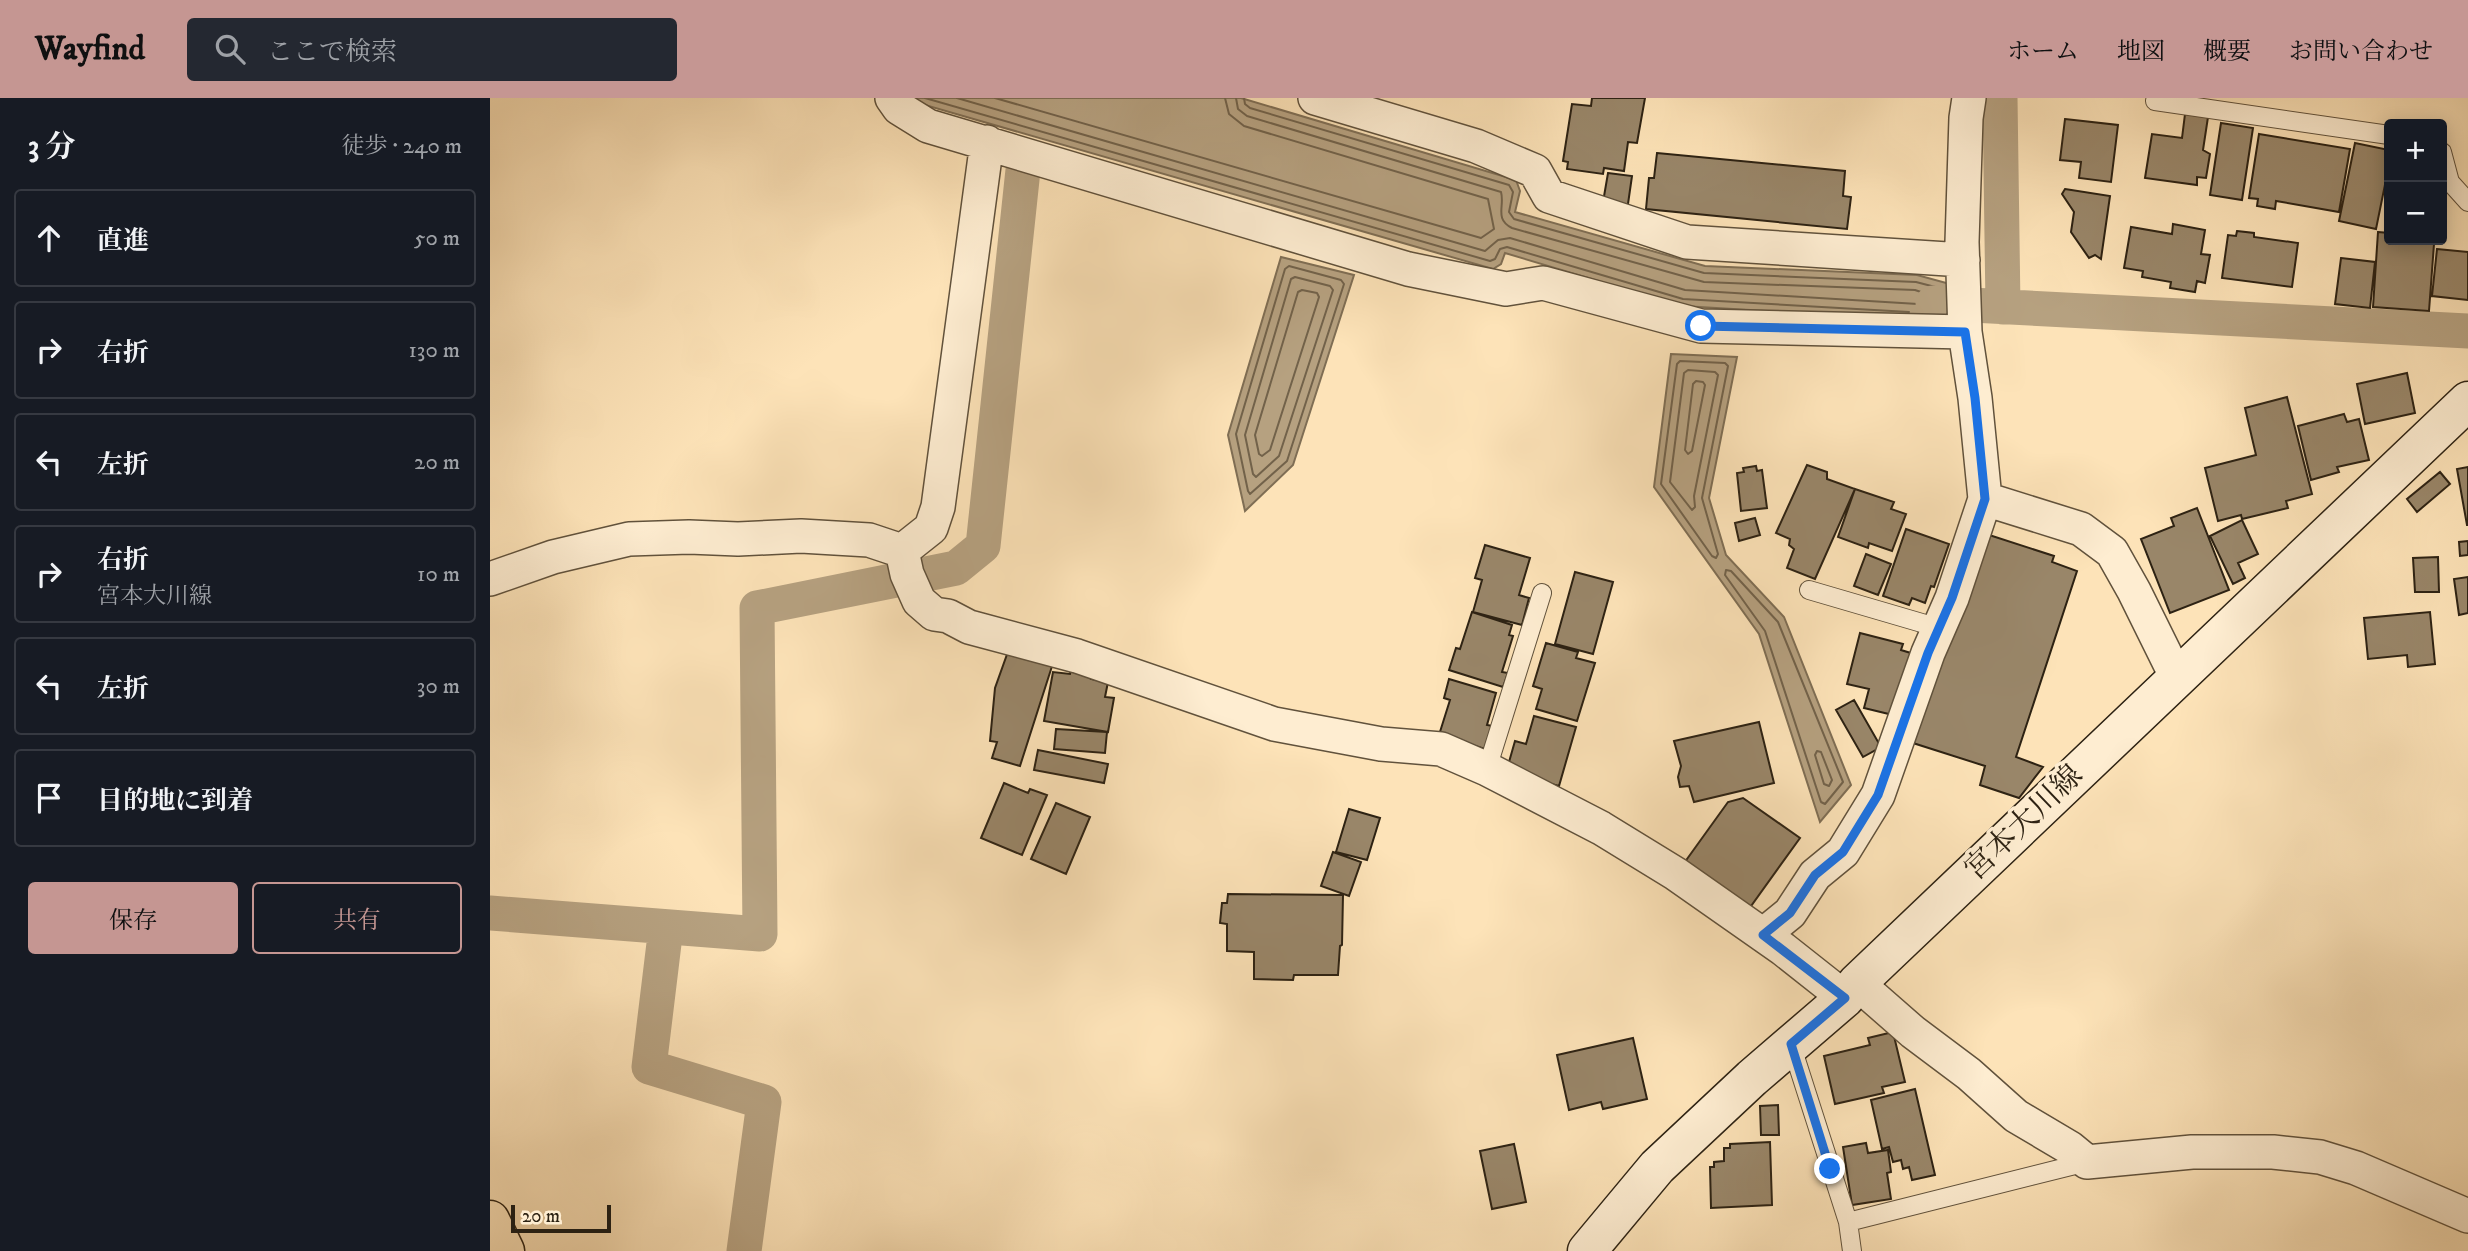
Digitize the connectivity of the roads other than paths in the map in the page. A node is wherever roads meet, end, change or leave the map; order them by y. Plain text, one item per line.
1 (892, 98) edge
2 (1315, 98) edge
3 (1969, 98) edge
4 (2155, 101) dead end
5 (2384, 134) edge
6 (987, 142) junction
7 (2447, 171) edge
8 (2468, 202) edge
9 (1963, 272) junction
10 (1965, 325) junction
11 (2468, 401) edge
12 (1985, 499) junction
13 (909, 575) junction
14 (490, 579) edge
15 (1809, 590) dead end
16 (1542, 593) dead end
17 (1939, 628) junction
18 (2177, 678) junction
19 (1488, 769) junction
20 (1763, 935) junction
21 (1851, 991) junction
22 (1791, 1044) junction
23 (2087, 1162) junction
24 (2468, 1216) edge
25 (490, 1220) edge
26 (1848, 1222) junction
27 (505, 1251) edge
28 (1587, 1251) edge
29 (1852, 1251) edge

1 - 6 street
2 - 9 street
3 - 9 street
4 - 5 lane
6 - 10 street
6 - 13 street
7 - 8 lane
9 - 10 street
10 - 12 street
11 - 18 main road, 宮本大川線
12 - 17 street
12 - 18 street
13 - 14 street
13 - 19 street
15 - 17 lane
16 - 19 lane
17 - 20 street
18 - 21 main road, 宮本大川線
19 - 20 street
20 - 21 street
21 - 22 main road, 宮本大川線
21 - 23 street
22 - 26 lane
22 - 28 main road, 宮本大川線
23 - 24 street
23 - 26 lane
25 - 27 highway
26 - 29 lane

